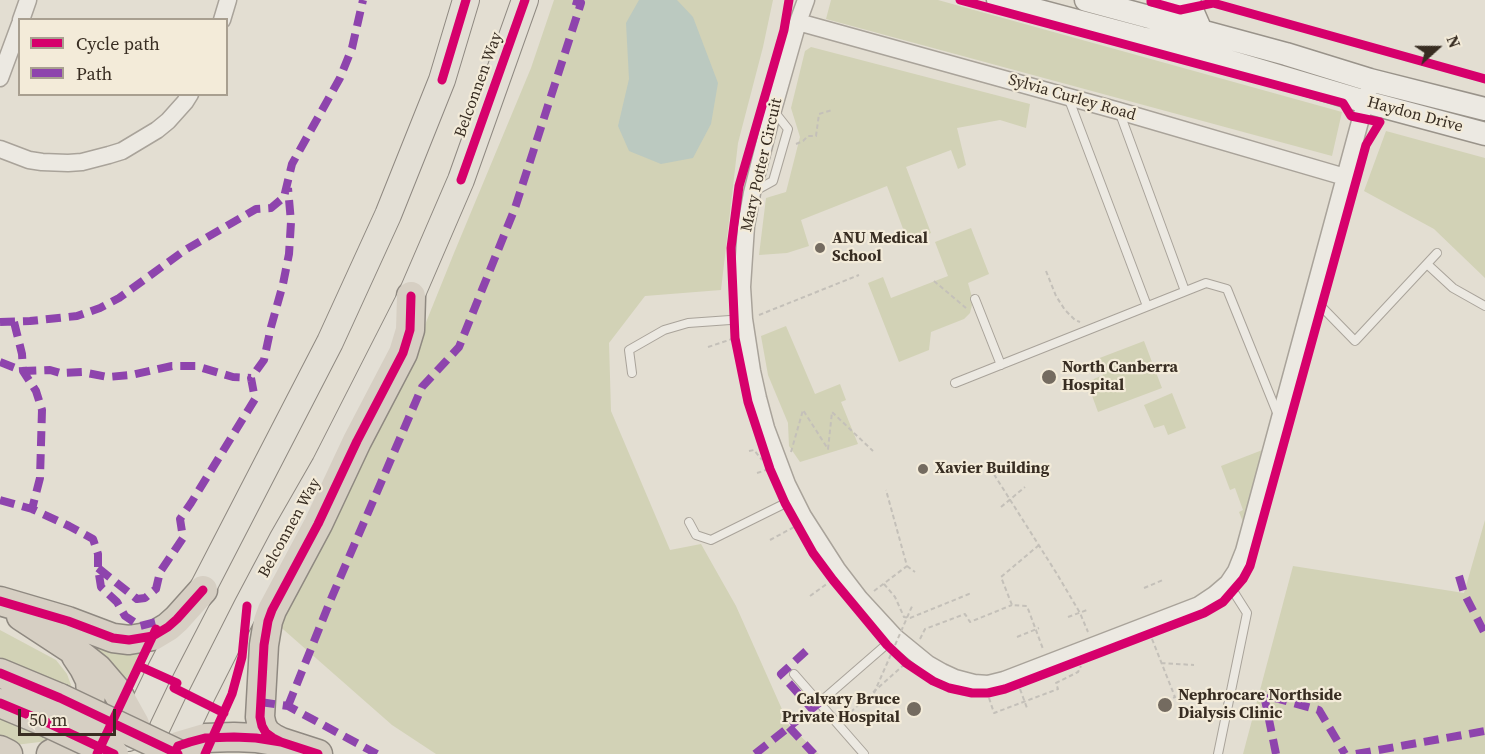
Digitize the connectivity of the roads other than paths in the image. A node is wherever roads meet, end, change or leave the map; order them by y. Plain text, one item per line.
1 (28, 0) edge
2 (228, 0) edge
3 (466, 0) edge
4 (482, 0) edge
5 (525, 0) edge
6 (799, 0) edge
7 (806, 0) edge
8 (998, 0) edge
9 (1087, 0) edge
10 (1093, 0) edge
11 (1178, 0) edge
12 (1189, 0) edge
13 (21, 18) edge
14 (223, 18) edge
15 (1163, 21) edge
16 (798, 22) junction
17 (18, 28) edge
18 (1201, 31) junction
19 (450, 54) junction
20 (0, 78) edge
21 (1370, 80) junction
22 (189, 96) edge
23 (1068, 97) junction
24 (1366, 102) junction
25 (1485, 109) edge
26 (1119, 111) junction
27 (1485, 134) edge
28 (0, 149) edge
29 (1311, 167) junction
30 (1346, 177) junction
31 (1337, 208) junction
32 (1437, 253) dead end
33 (1426, 264) junction
34 (1185, 291) junction
35 (411, 296) junction
36 (1312, 298) junction
37 (975, 299) dead end
38 (1147, 306) junction
39 (1485, 306) edge
40 (739, 320) junction
41 (1001, 364) junction
42 (632, 374) dead end
43 (955, 383) dead end
44 (1266, 386) junction
45 (1288, 389) junction
46 (1280, 419) junction
47 (789, 501) junction
48 (689, 522) dead end
49 (1228, 583) junction
50 (203, 590) junction
51 (0, 601) edge
52 (897, 634) junction
53 (61, 643) junction
54 (0, 673) edge
55 (794, 674) dead end
56 (0, 703) edge
57 (819, 703) junction
58 (54, 711) junction
59 (135, 724) junction
60 (281, 742) junction
61 (0, 750) edge
62 (163, 752) edge
63 (8, 754) edge
64 (51, 754) edge
65 (114, 754) edge
66 (120, 754) edge
67 (244, 754) edge
68 (318, 754) edge
69 (864, 754) edge
70 (1218, 754) edge

1 - 13 street
2 - 14 street
3 - 19 main road
4 - 19 main road
5 - 35 main road, Belconnen Way
6 - 16 street, Mary Potter Circuit
7 - 16 street, Mary Potter Circuit
8 - 15 main road, Haydon Drive
9 - 10 main road
9 - 15 main road, Haydon Drive
11 - 15 street
12 - 18 main road
15 - 18 main road, Haydon Drive
15 - 24 main road, Haydon Drive
16 - 23 street, Sylvia Curley Road
16 - 40 street, Mary Potter Circuit
17 - 20 street
18 - 21 main road, Haydon Drive
19 - 50 main road
21 - 24 street, Mary Potter Circuit
21 - 25 main road, Haydon Drive
22 - 28 street
23 - 26 street, Sylvia Curley Road
23 - 38 lane
24 - 27 main road, Haydon Drive
24 - 30 street, Mary Potter Circuit
26 - 29 street, Sylvia Curley Road
26 - 34 lane
29 - 30 street, Sylvia Curley Road
29 - 31 street
30 - 31 street, Mary Potter Circuit
31 - 36 street, Mary Potter Circuit
32 - 33 lane
33 - 36 lane
33 - 39 lane
34 - 38 lane
34 - 44 lane
35 - 60 highway
35 - 62 main road, Belconnen Way
36 - 45 street, Mary Potter Circuit
37 - 41 lane
38 - 41 lane
40 - 42 lane
40 - 47 street, Mary Potter Circuit
41 - 43 lane
44 - 45 lane
44 - 46 lane
45 - 46 street, Mary Potter Circuit
46 - 49 street, Mary Potter Circuit
47 - 48 lane
47 - 52 street, Mary Potter Circuit
49 - 52 street, Mary Potter Circuit
49 - 70 lane
50 - 51 highway
50 - 59 main road
51 - 53 highway
52 - 57 lane
53 - 59 highway
53 - 64 highway
54 - 58 highway
55 - 57 lane
56 - 58 highway
57 - 69 lane
58 - 62 highway, bridge
58 - 65 highway, bridge
59 - 62 main road
59 - 66 main road
60 - 62 highway
60 - 67 highway
60 - 68 highway
61 - 63 highway

